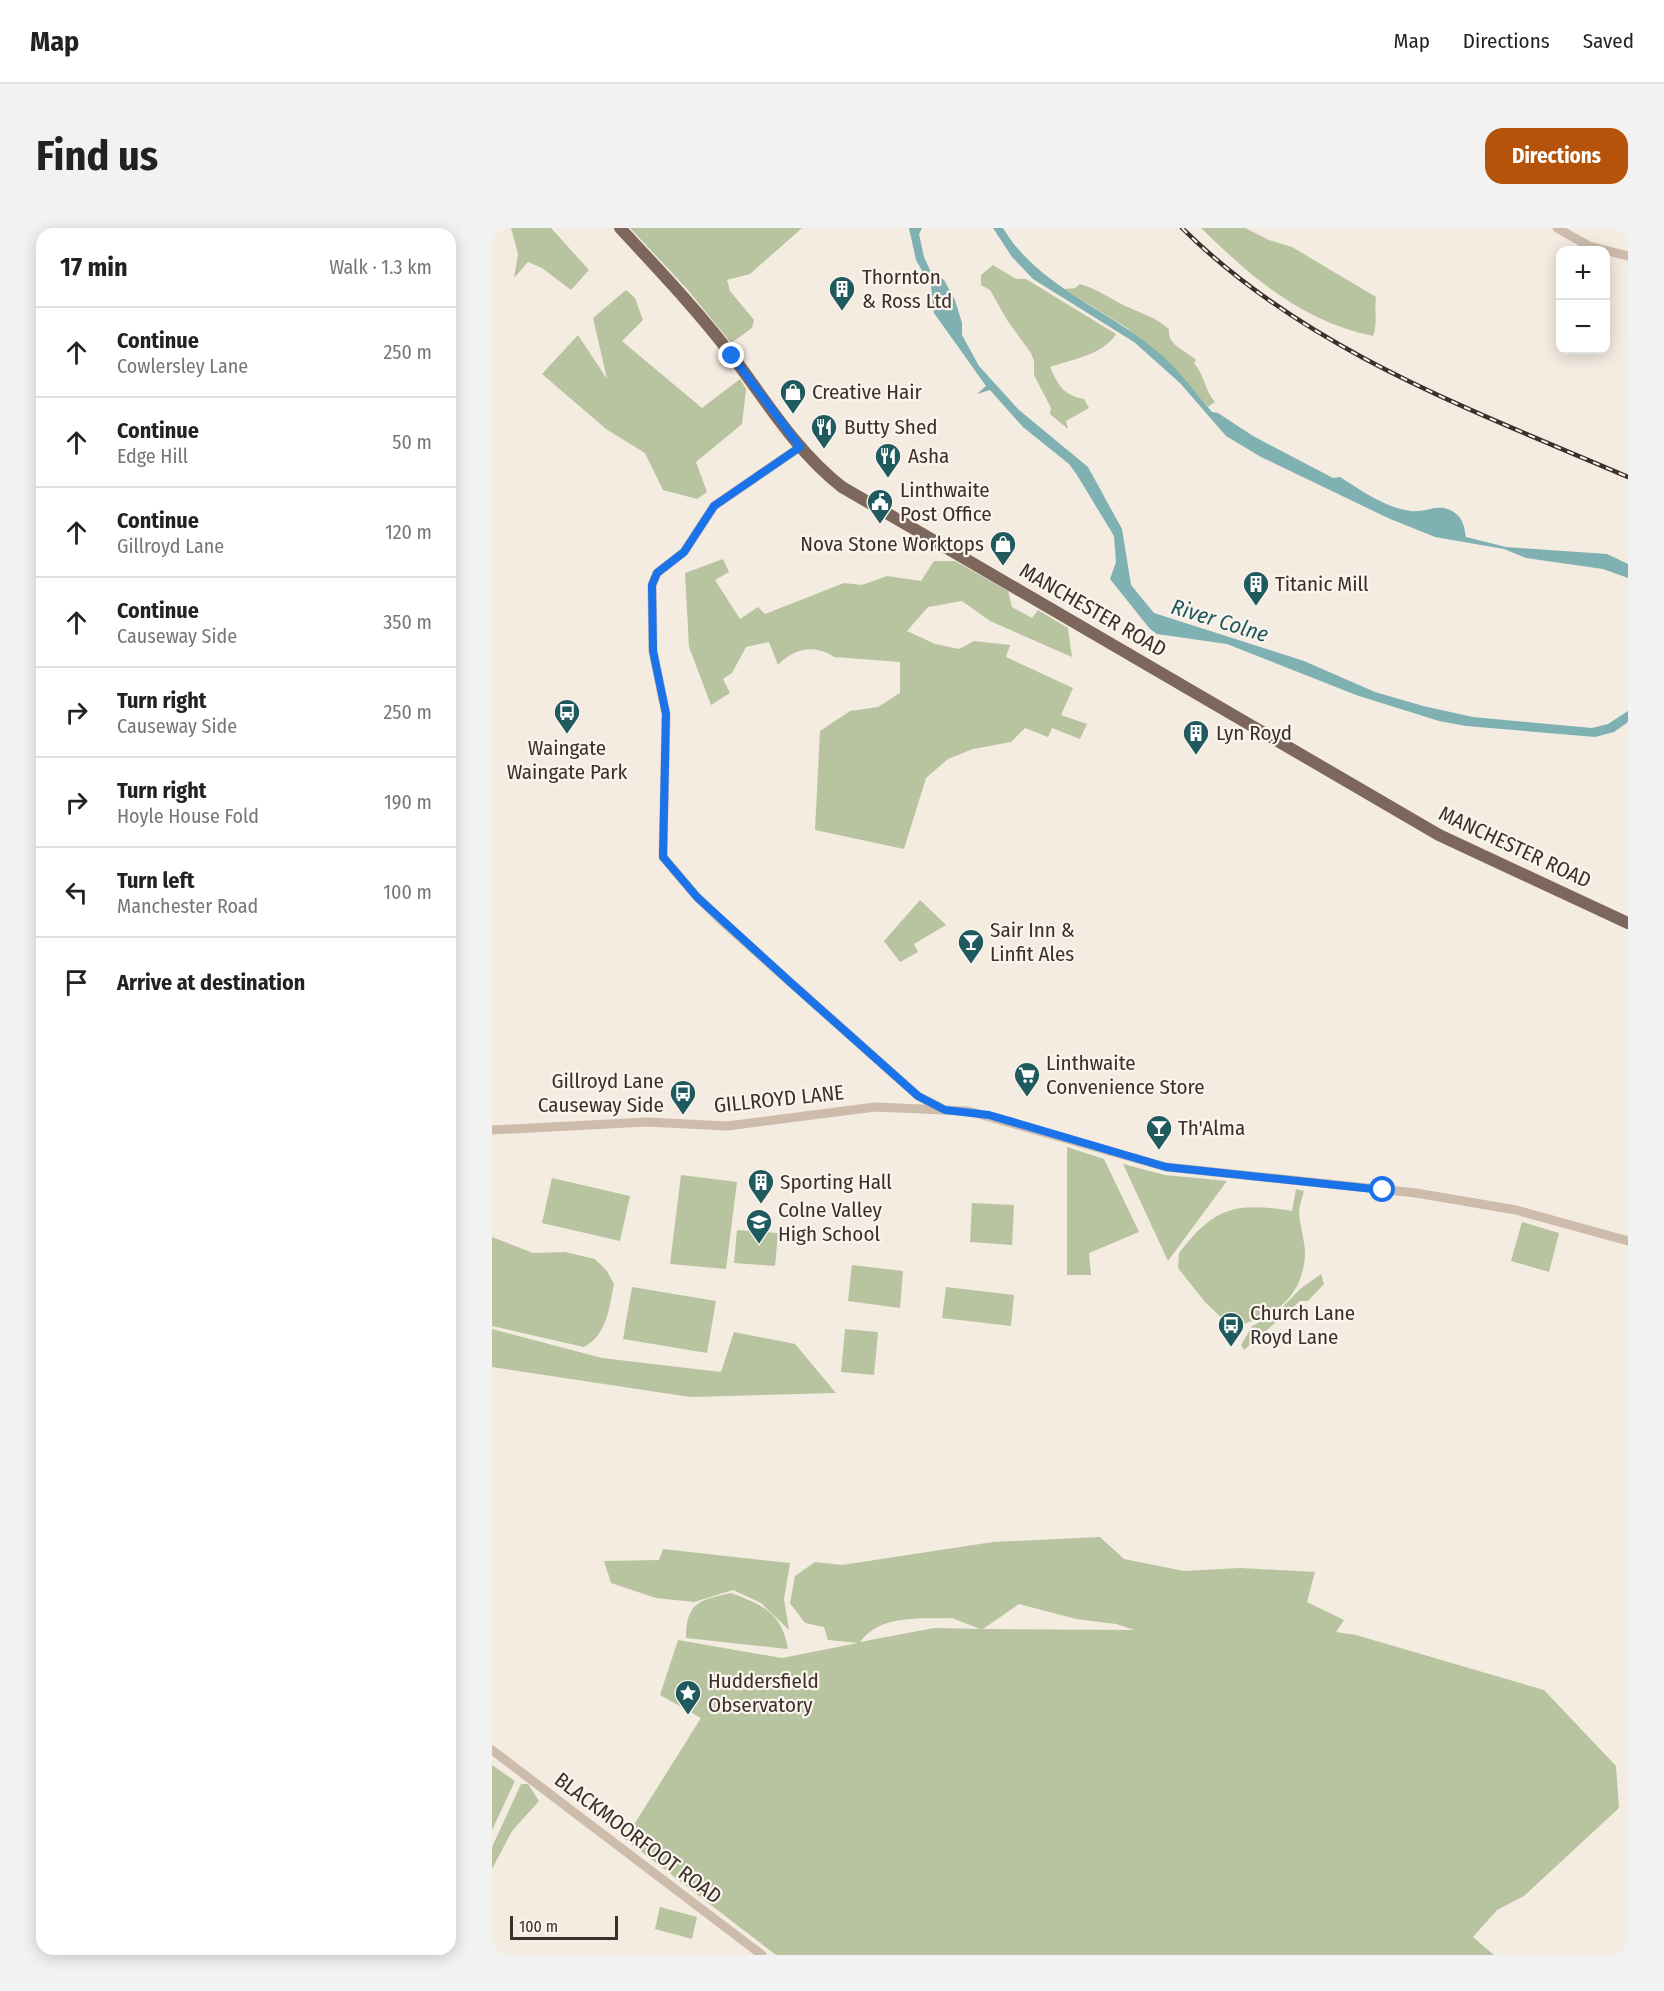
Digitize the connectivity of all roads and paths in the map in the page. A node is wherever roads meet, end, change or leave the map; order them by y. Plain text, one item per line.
1 (620, 228) edge
2 (1557, 228) edge
3 (1628, 256) edge
4 (800, 447) junction
5 (1628, 923) edge
6 (945, 1110) junction
7 (492, 1130) edge
8 (1628, 1241) edge
9 (492, 1750) edge
10 (762, 1955) edge

1 - 4 main road, MANCHESTER ROAD
2 - 3 street
4 - 5 main road, MANCHESTER ROAD
4 - 6 street
6 - 7 street, GILLROYD LANE
6 - 8 street, GILLROYD LANE
9 - 10 street, BLACKMOORFOOT ROAD

